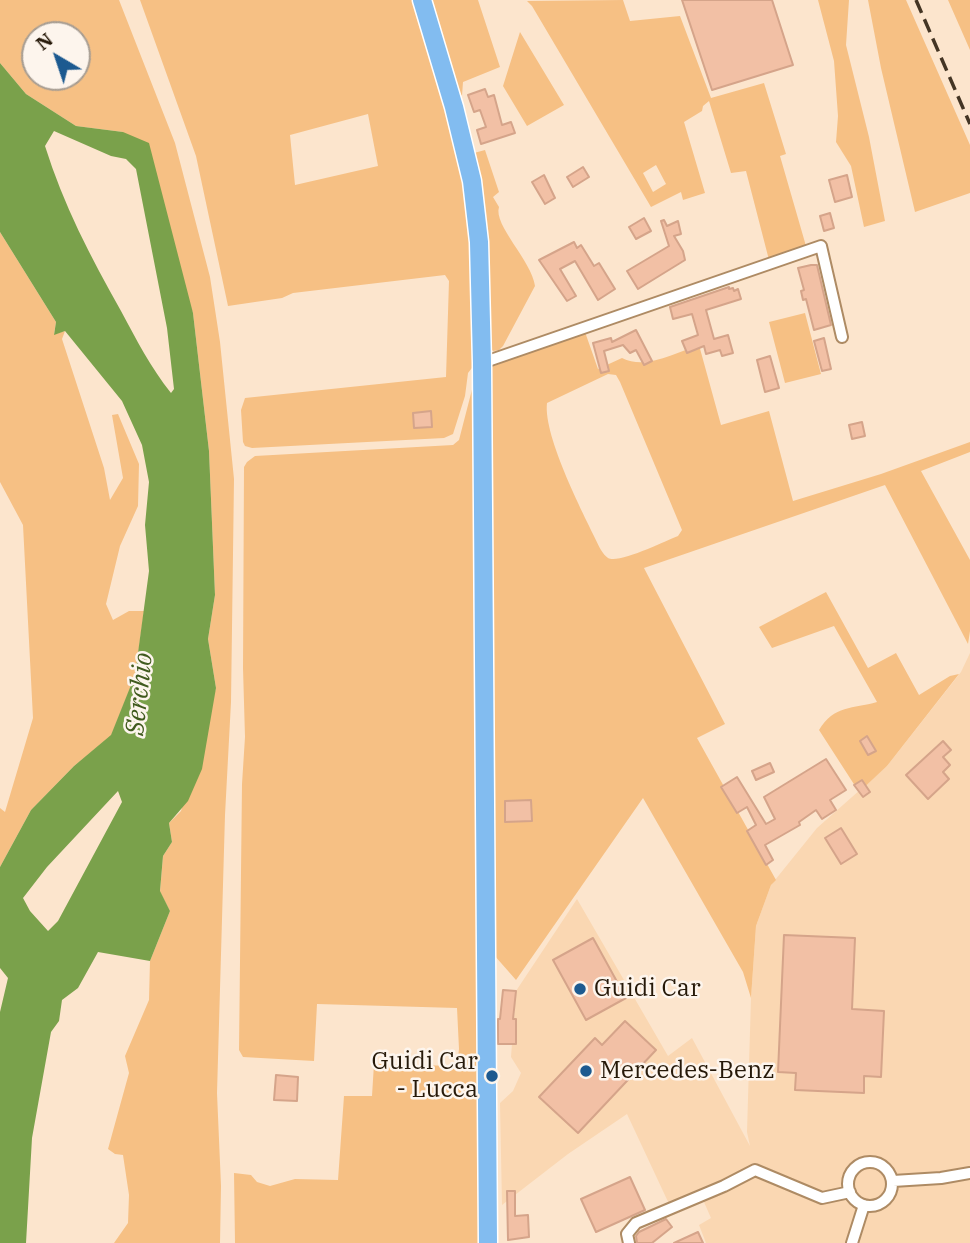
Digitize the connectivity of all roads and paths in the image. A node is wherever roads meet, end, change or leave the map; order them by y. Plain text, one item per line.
1 (422, 0) edge
2 (842, 337) dead end
3 (482, 363) junction
4 (970, 1173) edge
5 (893, 1181) junction
6 (850, 1192) junction
7 (864, 1205) junction
8 (488, 1243) edge
9 (629, 1243) edge
10 (852, 1243) edge

1 - 3 main road
2 - 3 street
3 - 8 main road
4 - 5 street
5 - 6 street
5 - 7 street
6 - 7 street
6 - 9 street
7 - 10 street

